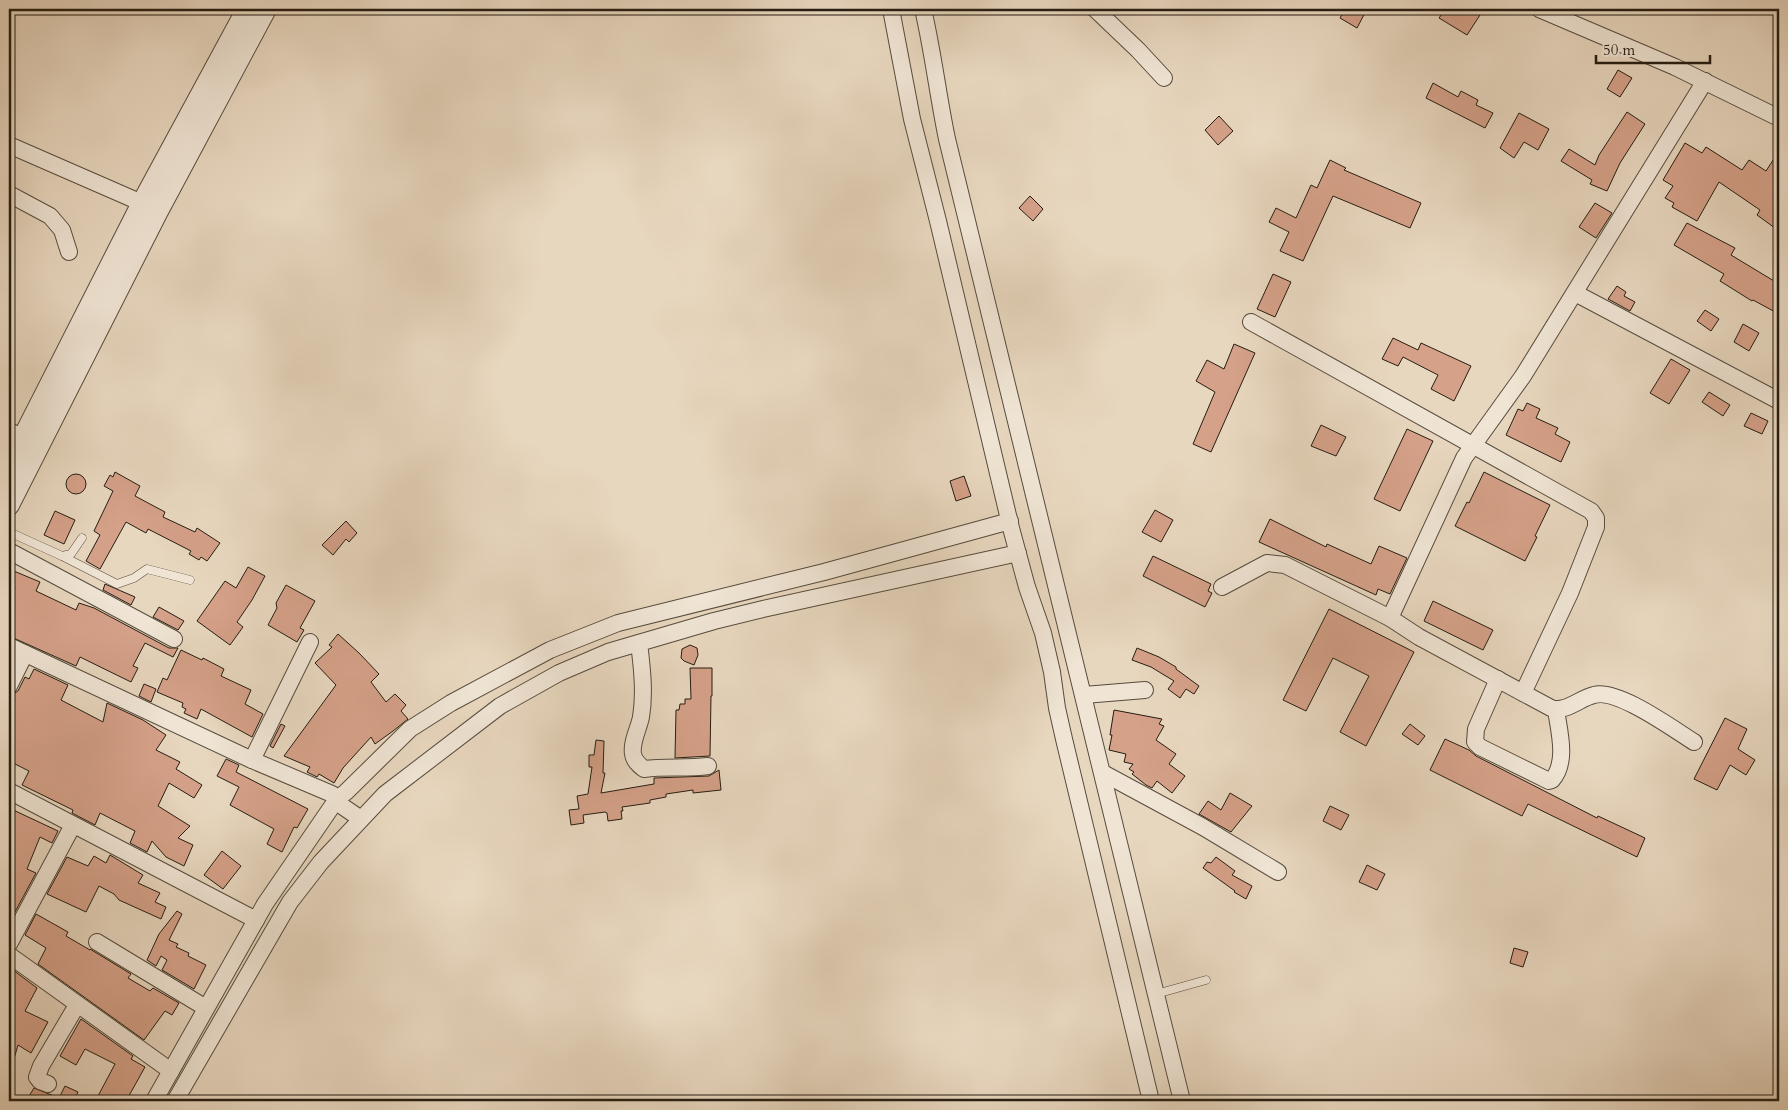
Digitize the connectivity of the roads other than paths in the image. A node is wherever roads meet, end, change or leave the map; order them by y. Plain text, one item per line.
1 (247, 9) edge
2 (266, 9) edge
3 (891, 9) edge
4 (923, 9) edge
5 (1095, 9) edge
6 (1539, 9) edge
7 (1164, 78) dead end
8 (1704, 81) junction
9 (1779, 118) edge
10 (9, 145) edge
11 (9, 194) edge
12 (142, 203) junction
13 (69, 252) dead end
14 (1575, 292) junction
15 (1251, 322) dead end
16 (1779, 401) edge
17 (16, 435) edge
18 (1473, 446) junction
19 (9, 465) edge
20 (9, 505) edge
21 (1011, 525) junction
22 (9, 532) edge
23 (82, 538) dead end
24 (1018, 550) junction
25 (9, 551) edge
26 (62, 556) junction
27 (190, 580) dead end
28 (1222, 587) dead end
29 (1390, 618) junction
30 (174, 639) dead end
31 (310, 642) dead end
32 (639, 644) junction
33 (9, 646) edge
34 (24, 654) junction
35 (1498, 679) junction
36 (9, 686) edge
37 (1145, 690) dead end
38 (1523, 693) junction
39 (1084, 695) junction
40 (1556, 710) junction
41 (1694, 742) dead end
42 (252, 760) junction
43 (708, 766) dead end
44 (1103, 772) junction
45 (9, 791) edge
46 (349, 810) junction
47 (73, 825) junction
48 (1278, 872) dead end
49 (256, 920) junction
50 (97, 942) dead end
51 (9, 944) edge
52 (9, 956) edge
53 (1206, 980) dead end
54 (1156, 994) junction
55 (77, 1005) junction
56 (206, 1008) junction
57 (171, 1071) junction
58 (48, 1084) dead end
59 (154, 1101) edge
60 (175, 1101) edge
61 (1151, 1101) edge
62 (1182, 1101) edge

1 - 12 street
2 - 20 street
3 - 21 street
4 - 39 street
5 - 7 street
6 - 8 street
8 - 9 street
8 - 14 street
10 - 12 street
11 - 13 street
12 - 17 street
14 - 16 street
14 - 18 street
15 - 18 street
17 - 19 street
18 - 29 street
18 - 38 street
21 - 24 street
21 - 46 street
22 - 26 lane
23 - 26 lane
24 - 32 street
24 - 61 street
25 - 30 street
26 - 27 lane
28 - 29 street
29 - 35 street
31 - 42 street
32 - 43 street
32 - 46 street
33 - 34 street
34 - 36 street
34 - 42 street
35 - 38 street
35 - 40 street
37 - 39 street
38 - 40 street
39 - 44 street
40 - 41 street
42 - 46 street
44 - 48 street
44 - 54 street
45 - 47 street
46 - 49 street
46 - 60 street
47 - 49 street
47 - 51 street
49 - 56 street
50 - 56 street
52 - 55 street
53 - 54 lane
54 - 62 street
55 - 57 street
55 - 58 street
56 - 57 street
57 - 59 street

